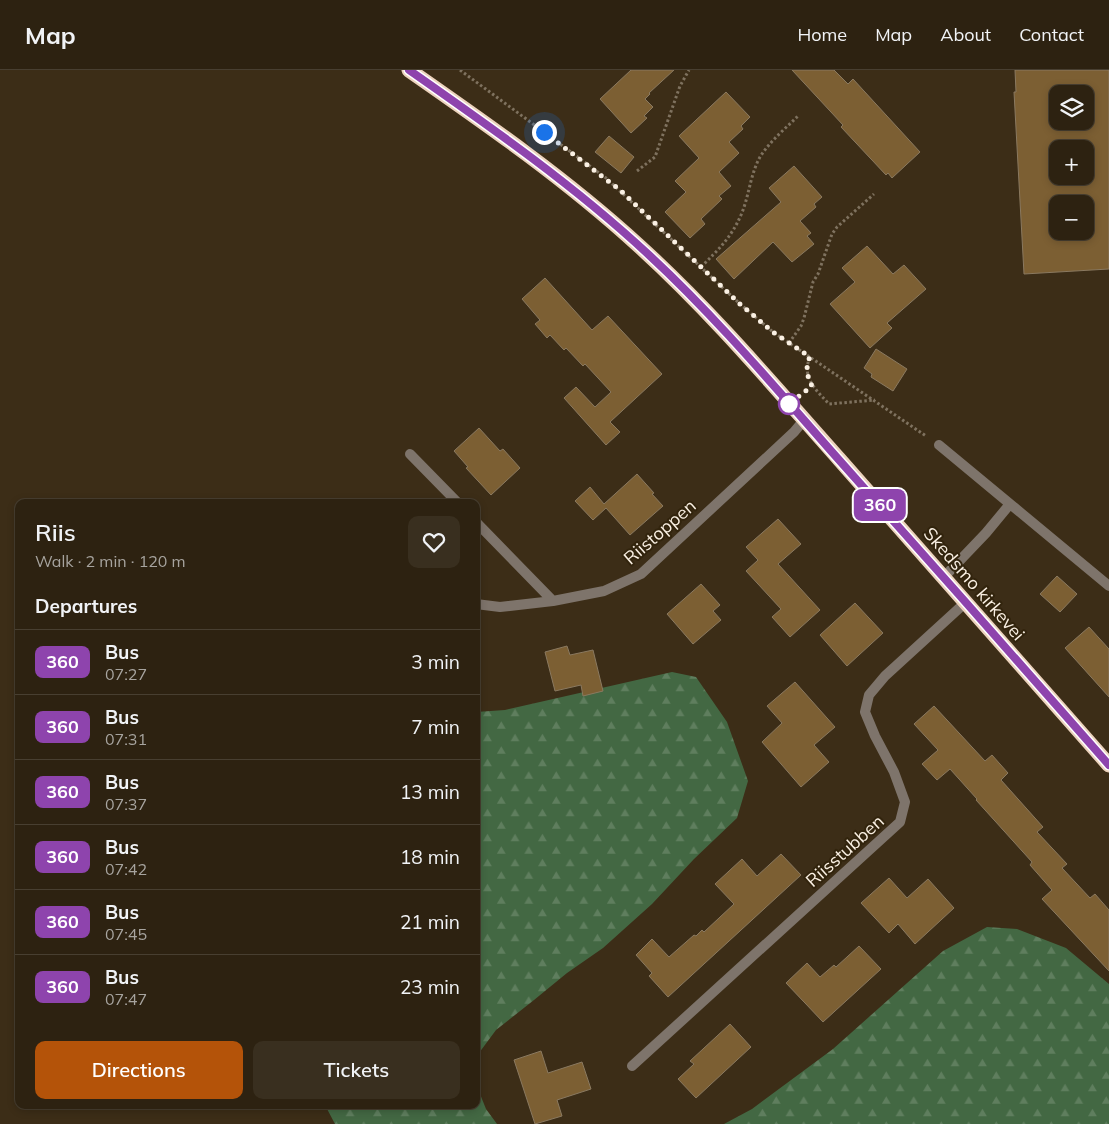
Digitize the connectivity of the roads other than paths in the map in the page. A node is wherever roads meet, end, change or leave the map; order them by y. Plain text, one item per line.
1 (409, 70) edge
2 (804, 420) junction
3 (939, 445) road end
4 (410, 454) dead end
5 (454, 499) edge
6 (1010, 504) junction
7 (480, 526) edge
8 (944, 577) junction
9 (1109, 586) edge
10 (553, 601) junction
11 (966, 602) junction
12 (480, 604) edge
13 (1109, 765) edge
14 (632, 1066) dead end

1 - 2 highway, Skedsmo kirkevei
2 - 8 highway, Skedsmo kirkevei
2 - 10 street, Riistoppen
3 - 6 street
4 - 5 street
6 - 8 street
6 - 9 street
7 - 10 street
8 - 11 highway, Skedsmo kirkevei
10 - 12 street, Riistoppen
11 - 13 highway, Skedsmo kirkevei
11 - 14 street, Riisstubben

